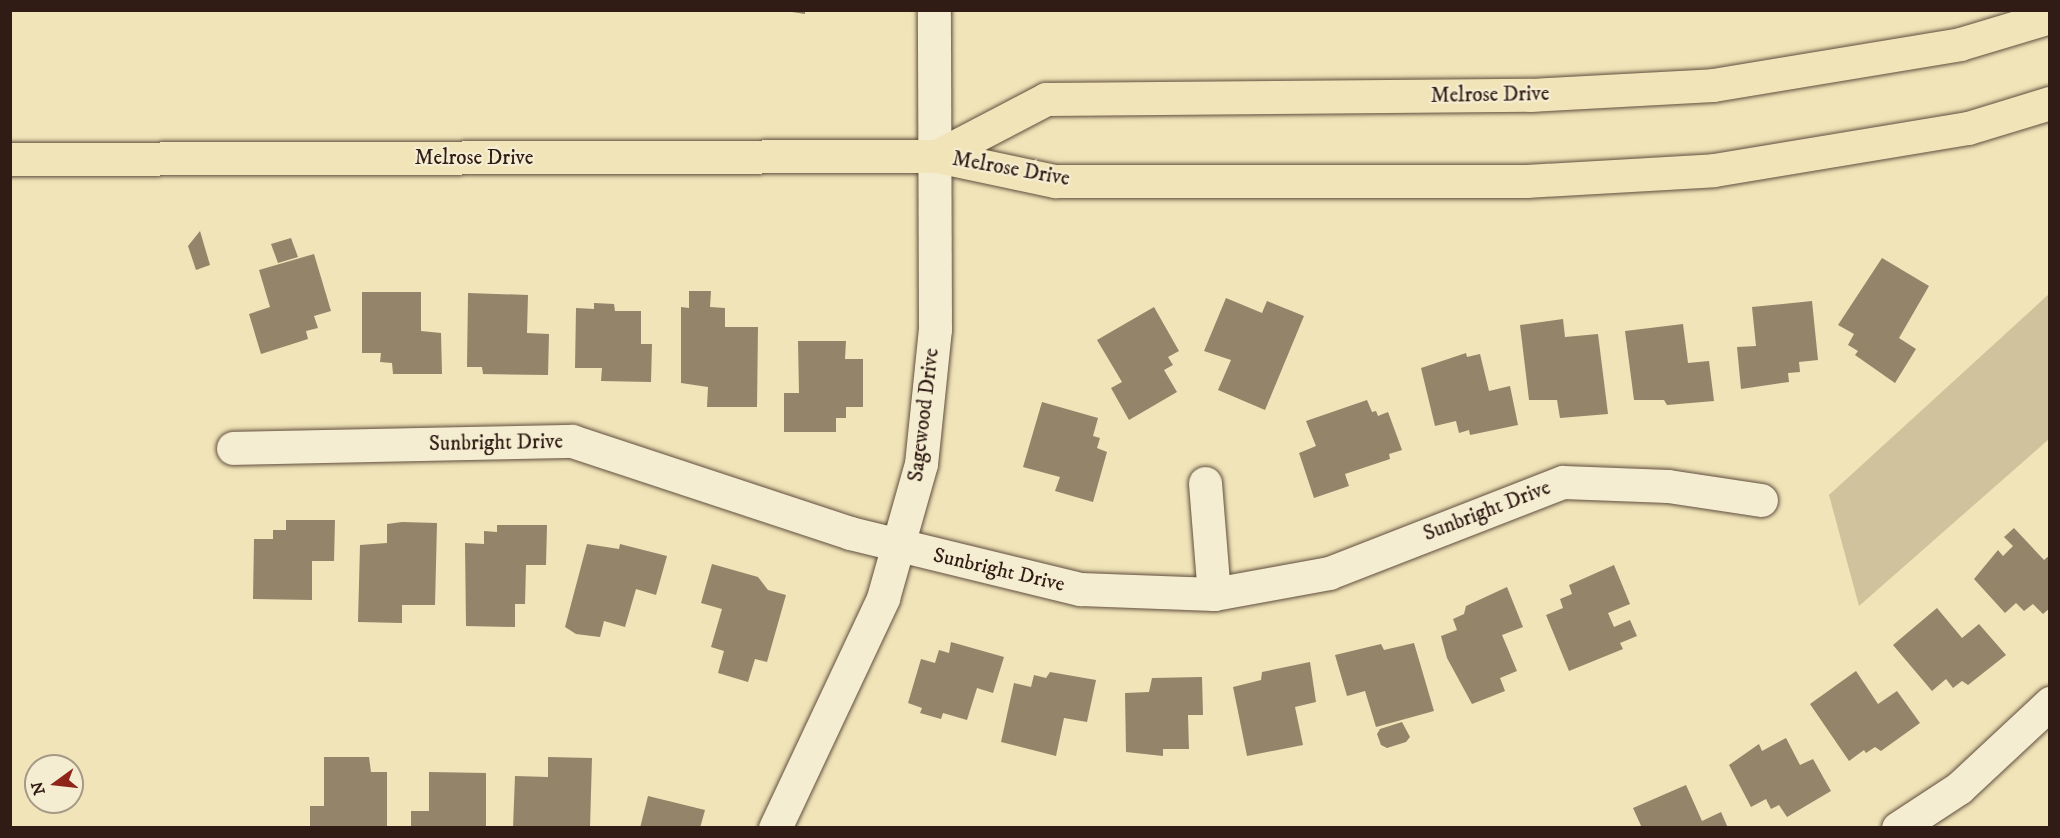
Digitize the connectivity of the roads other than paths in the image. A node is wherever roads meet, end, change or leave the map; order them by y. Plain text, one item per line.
1 (934, 10) edge
2 (2049, 17) edge
3 (2049, 103) edge
4 (937, 156) junction
5 (10, 159) edge
6 (233, 448) dead end
7 (1206, 483) dead end
8 (1761, 500) dead end
9 (899, 546) junction
10 (1214, 594) junction
11 (2049, 703) edge
12 (775, 828) edge
13 (1898, 828) edge

1 - 4 street, Sagewood Drive
2 - 4 main road, Melrose Drive
3 - 4 main road, Melrose Drive
4 - 5 main road, Melrose Drive
4 - 9 street, Sagewood Drive
6 - 9 street, Sunbright Drive
7 - 10 street
8 - 10 street, Sunbright Drive
9 - 10 street, Sunbright Drive
9 - 12 street, Sagewood Drive
11 - 13 street

